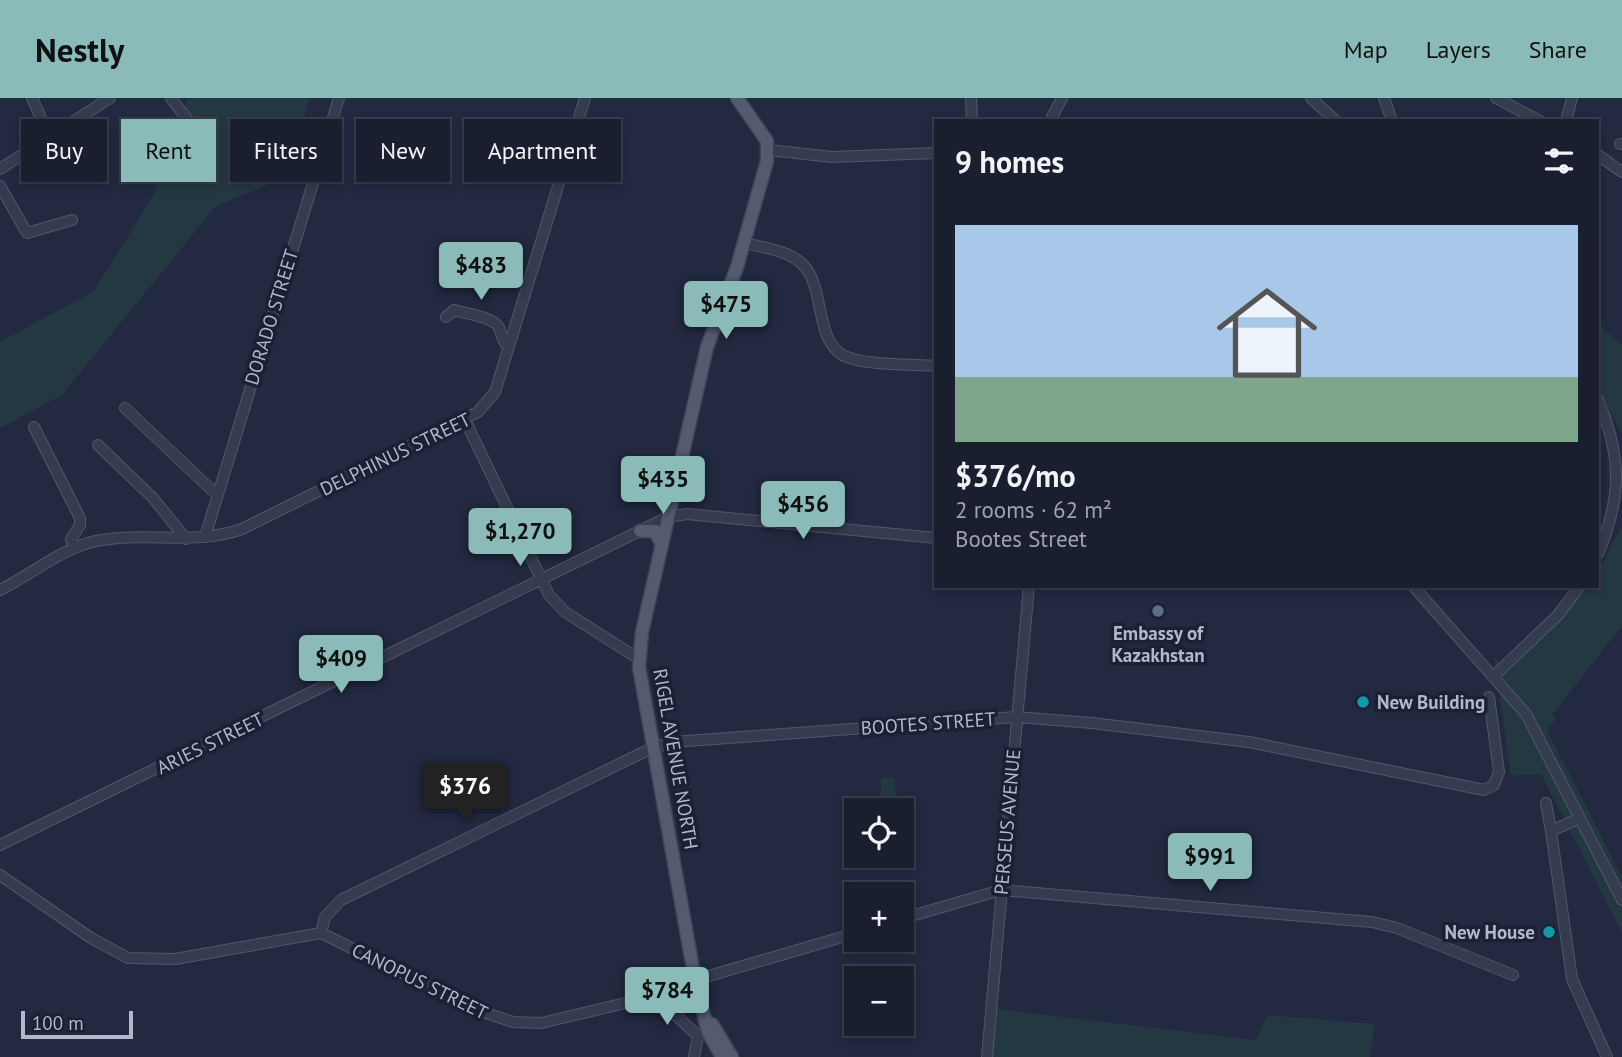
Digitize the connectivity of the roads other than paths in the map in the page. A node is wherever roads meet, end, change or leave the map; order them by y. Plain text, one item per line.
1 (32, 98) edge
2 (110, 98) edge
3 (172, 98) edge
4 (340, 98) edge
5 (585, 98) edge
6 (737, 98) edge
7 (971, 98) edge
8 (1062, 98) edge
9 (1311, 98) edge
10 (1384, 98) edge
11 (1496, 98) edge
12 (1572, 98) edge
13 (41, 119) edge
14 (76, 119) edge
15 (187, 119) edge
16 (972, 119) edge
17 (1051, 119) edge
18 (1334, 119) edge
19 (1391, 119) edge
20 (1537, 119) edge
21 (1567, 119) edge
22 (769, 150) junction
23 (934, 153) edge
24 (21, 155) edge
25 (1599, 156) edge
26 (0, 169) edge
27 (1622, 172) edge
28 (0, 186) edge
29 (72, 220) dead end
30 (744, 243) junction
31 (446, 317) dead end
32 (508, 346) junction
33 (934, 366) edge
34 (1599, 402) edge
35 (125, 408) dead end
36 (465, 420) junction
37 (34, 427) dead end
38 (98, 445) dead end
39 (217, 495) junction
40 (668, 517) junction
41 (640, 531) junction
42 (205, 537) junction
43 (934, 538) edge
44 (186, 539) junction
45 (662, 545) junction
46 (74, 548) junction
47 (1599, 552) edge
48 (542, 579) junction
49 (1029, 588) edge
50 (1415, 588) edge
51 (1578, 588) edge
52 (0, 590) edge
53 (639, 660) junction
54 (1494, 676) junction
55 (1489, 697) dead end
56 (1016, 717) junction
57 (652, 748) junction
58 (1546, 803) dead end
59 (1580, 818) junction
60 (1551, 831) junction
61 (0, 845) edge
62 (0, 875) edge
63 (1001, 890) junction
64 (1622, 900) edge
65 (914, 915) edge
66 (321, 933) junction
67 (844, 937) edge
68 (1513, 975) dead end
69 (699, 979) junction
70 (654, 996) junction
71 (694, 1057) edge
72 (722, 1057) edge
73 (732, 1057) edge
74 (987, 1057) edge
75 (1607, 1057) edge

1 - 13 street
2 - 14 street
3 - 15 street
4 - 39 street, DORADO STREET
5 - 32 street, DELPHINUS STREET
6 - 22 main road
7 - 16 street
8 - 17 street
9 - 18 street
10 - 19 street
11 - 20 street
12 - 21 street
22 - 23 street
22 - 30 main road, RIGEL AVENUE NORTH
24 - 26 street
25 - 27 street
28 - 29 street
30 - 33 street
30 - 40 main road, RIGEL AVENUE NORTH
31 - 32 street
32 - 36 street, DELPHINUS STREET
34 - 47 street
35 - 39 street
36 - 42 street, DELPHINUS STREET
36 - 48 street
37 - 46 street
38 - 44 street
39 - 42 street, DORADO STREET
40 - 41 street, ARIES STREET
40 - 43 street, ARIES STREET
40 - 45 main road, RIGEL AVENUE NORTH
41 - 45 main road
41 - 48 street, ARIES STREET
42 - 44 street, DELPHINUS STREET
44 - 46 street, DELPHINUS STREET
45 - 53 main road, RIGEL AVENUE NORTH
46 - 52 street, DELPHINUS STREET
48 - 53 street
48 - 61 street, ARIES STREET
49 - 56 street, PERSEUS AVENUE
50 - 54 street
51 - 54 street
53 - 57 main road, RIGEL AVENUE NORTH
54 - 59 street
55 - 56 street, BOOTES STREET
56 - 57 street, BOOTES STREET
56 - 63 street, PERSEUS AVENUE
57 - 66 street, BOOTES STREET
57 - 69 main road, RIGEL AVENUE NORTH
58 - 60 street
59 - 60 street
59 - 64 street
60 - 75 street
62 - 66 street
63 - 65 street
63 - 68 street
63 - 74 street, PERSEUS AVENUE
66 - 70 street, CANOPUS STREET
67 - 69 street, CANOPUS STREET
69 - 70 street, CANOPUS STREET
69 - 72 main road, RIGEL AVENUE NORTH
69 - 73 main road, RIGEL AVENUE NORTH
70 - 71 street

